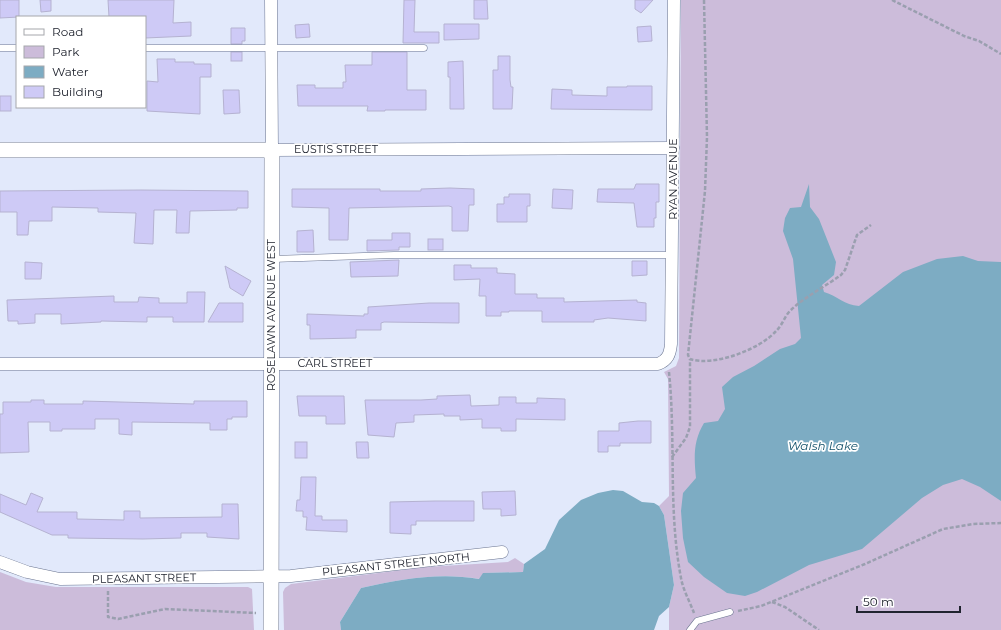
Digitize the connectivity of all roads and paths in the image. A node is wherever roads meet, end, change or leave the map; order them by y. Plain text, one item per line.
1 (271, 0) edge
2 (674, 0) edge
3 (704, 0) edge
4 (892, 0) edge
5 (271, 47) junction
6 (0, 48) edge
7 (16, 48) edge
8 (146, 48) edge
9 (424, 48) dead end
10 (1001, 54) edge
11 (673, 148) junction
12 (0, 150) edge
13 (272, 150) junction
14 (871, 225) dead end
15 (672, 255) junction
16 (271, 258) junction
17 (690, 359) junction
18 (665, 360) junction
19 (271, 362) junction
20 (0, 364) edge
21 (672, 457) junction
22 (1001, 524) edge
23 (502, 552) dead end
24 (0, 562) edge
25 (271, 576) junction
26 (291, 576) joint
27 (108, 579) junction
28 (772, 601) junction
29 (730, 612) joint
30 (256, 613) dead end
31 (698, 621) junction
32 (271, 630) edge
33 (690, 630) edge
34 (819, 630) edge

1 - 5 street, ROSELAWN AVENUE WEST
2 - 11 street, RYAN AVENUE
3 - 17 path
4 - 10 path
5 - 8 lane
5 - 9 lane
5 - 13 street, ROSELAWN AVENUE WEST
6 - 7 lane
11 - 13 street, EUSTIS STREET
11 - 15 street, RYAN AVENUE
12 - 13 street, EUSTIS STREET
13 - 16 street, ROSELAWN AVENUE WEST
14 - 17 path
15 - 16 lane
15 - 18 street, RYAN AVENUE
16 - 19 street, ROSELAWN AVENUE WEST
17 - 21 path
18 - 19 street, CARL STREET
18 - 21 path
19 - 20 street, CARL STREET
19 - 25 street, ROSELAWN AVENUE WEST
21 - 31 path
22 - 28 path
23 - 26 street, PLEASANT STREET NORTH
24 - 27 street, PLEASANT STREET
25 - 26 street, PLEASANT STREET
25 - 27 street, PLEASANT STREET
25 - 32 street, ROSELAWN AVENUE WEST
27 - 30 path
28 - 29 path
28 - 34 path
29 - 31 lane
31 - 33 lane

